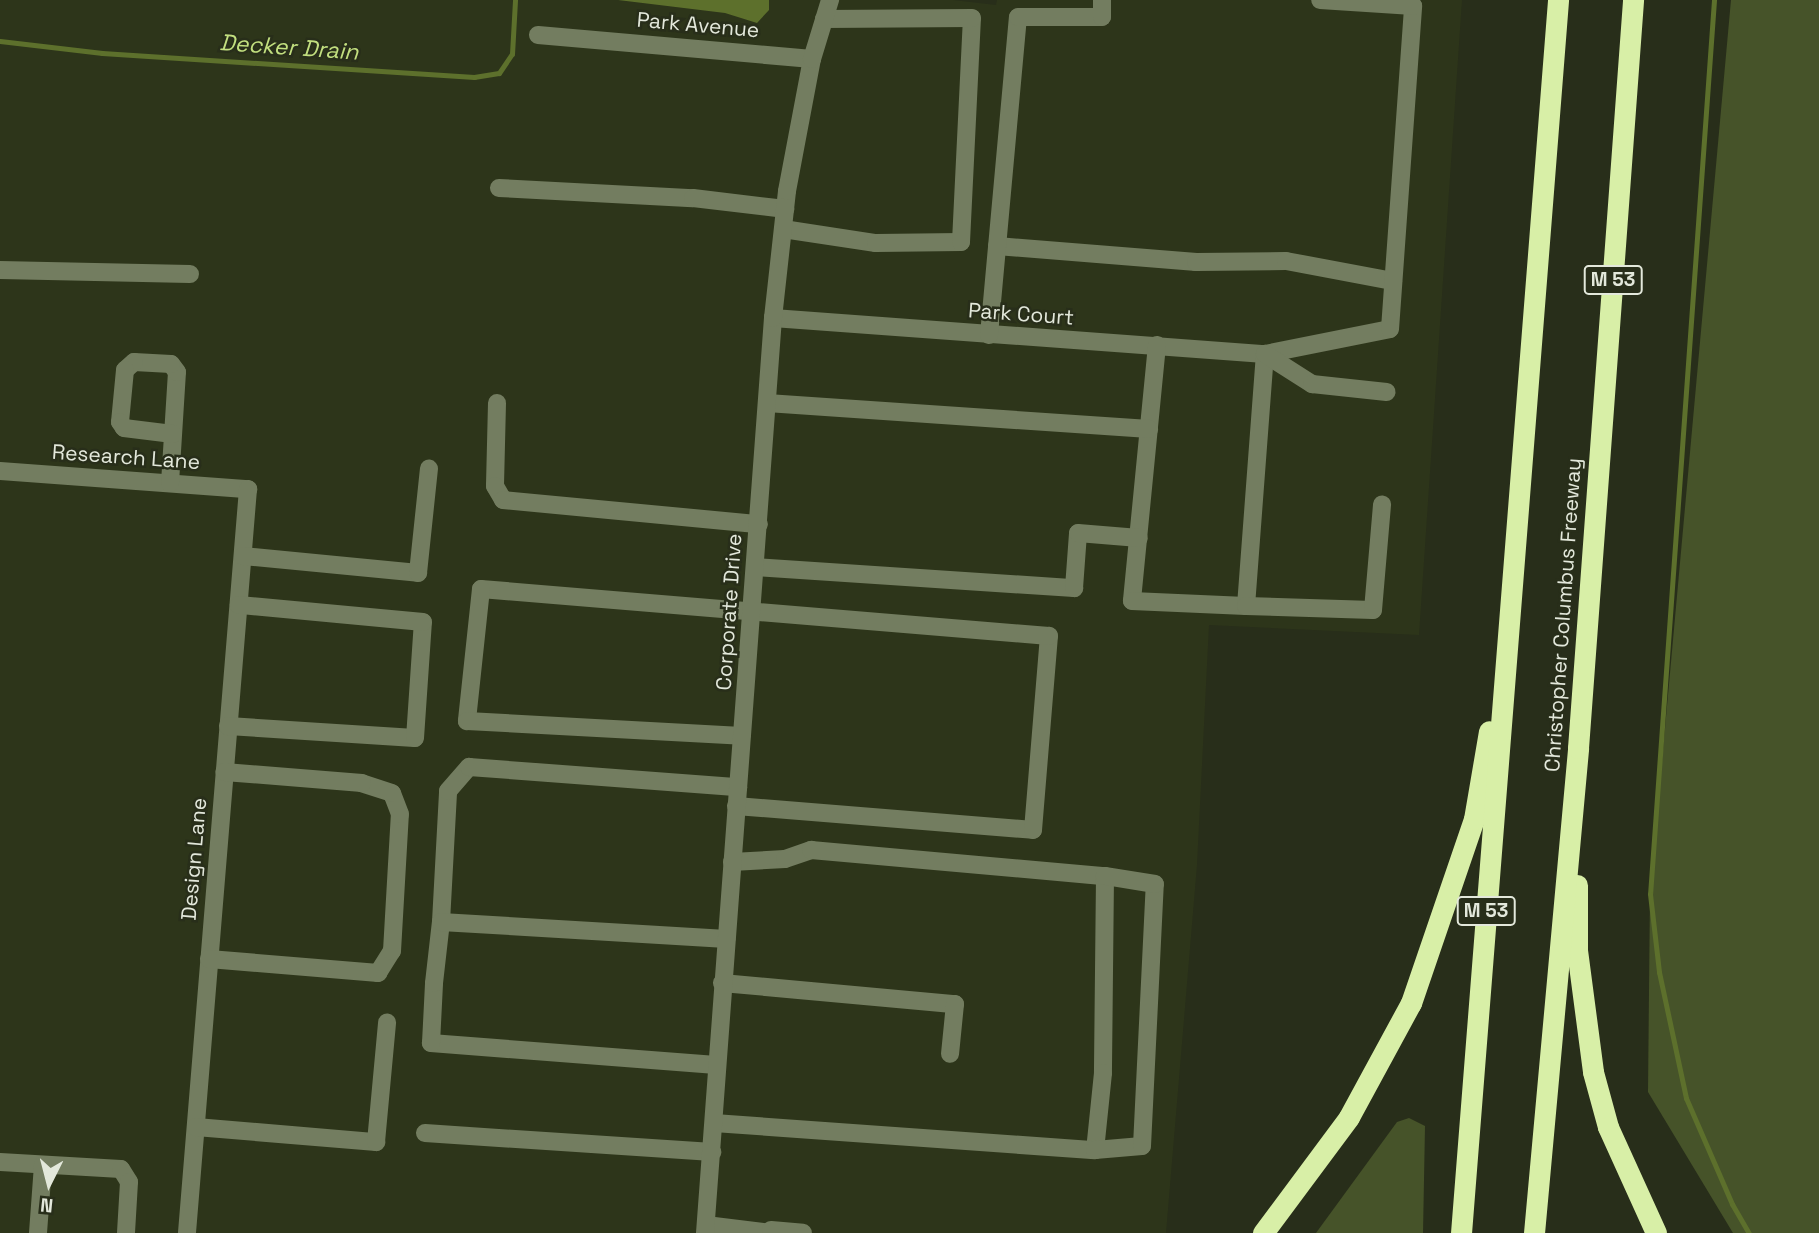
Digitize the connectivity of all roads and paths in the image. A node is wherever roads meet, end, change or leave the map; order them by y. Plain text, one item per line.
1 (830, 0) edge
2 (1102, 0) edge
3 (1320, 0) edge
4 (1559, 0) edge
5 (1633, 0) edge
6 (824, 19) junction
7 (538, 35) dead end
8 (812, 59) junction
9 (499, 188) dead end
10 (785, 209) junction
11 (783, 229) junction
12 (997, 246) junction
13 (0, 270) edge
14 (190, 274) dead end
15 (1393, 281) junction
16 (773, 318) junction
17 (989, 335) junction
18 (1157, 345) junction
19 (1265, 354) junction
20 (1387, 392) dead end
21 (497, 403) dead end
22 (767, 403) junction
23 (1149, 429) junction
24 (173, 435) junction
25 (429, 469) dead end
26 (0, 471) edge
27 (170, 483) junction
28 (248, 489) joint
29 (1382, 504) dead end
30 (759, 524) junction
31 (1139, 538) junction
32 (243, 556) junction
33 (755, 567) junction
34 (1514, 589) junction
35 (239, 605) junction
36 (1246, 606) junction
37 (752, 614) junction
38 (228, 726) junction
39 (742, 736) junction
40 (1578, 748) junction
41 (224, 772) junction
42 (738, 787) junction
43 (736, 806) junction
44 (732, 862) junction
45 (1105, 877) junction
46 (441, 922) junction
47 (726, 939) junction
48 (209, 959) junction
49 (722, 983) junction
50 (387, 1023) dead end
51 (950, 1054) dead end
52 (716, 1065) junction
53 (714, 1123) junction
54 (196, 1127) junction
55 (425, 1133) dead end
56 (1095, 1150) junction
57 (712, 1152) junction
58 (0, 1162) edge
59 (43, 1165) junction
60 (706, 1229) edge
61 (771, 1232) edge
62 (38, 1233) edge
63 (126, 1233) edge
64 (187, 1233) edge
65 (803, 1233) edge
66 (1263, 1233) edge
67 (1461, 1233) edge
68 (1534, 1233) edge
69 (1656, 1233) edge

1 - 6 street, Corporate Drive
2 - 12 street
3 - 15 street
4 - 34 highway, M 53
5 - 40 highway, Christopher Columbus Freeway / M 53
6 - 8 street, Corporate Drive
6 - 11 street
7 - 8 street, Park Avenue
8 - 10 street, Corporate Drive
9 - 10 street
10 - 11 street, Corporate Drive
11 - 16 street, Corporate Drive
12 - 15 street
12 - 17 street
13 - 14 street
15 - 19 street
16 - 17 street, Park Court
16 - 22 street, Corporate Drive
17 - 18 street, Park Court
18 - 19 street, Park Court
18 - 23 street
19 - 20 street
19 - 36 street
21 - 30 street
22 - 23 street
22 - 30 street, Corporate Drive
23 - 31 street
24 - 24 street
24 - 27 street
25 - 32 street
26 - 27 street, Research Lane
27 - 28 street, Research Lane
28 - 32 street, Design Lane
29 - 36 street
30 - 33 street, Corporate Drive
31 - 33 street
31 - 36 street
32 - 35 street, Design Lane
33 - 37 street, Corporate Drive
34 - 66 highway
34 - 67 highway, M 53
35 - 38 street, Design Lane
35 - 38 street
37 - 39 street, Corporate Drive
37 - 39 street
37 - 43 street
38 - 41 street, Design Lane
39 - 42 street, Corporate Drive
40 - 68 highway, Christopher Columbus Freeway / M 53
40 - 69 highway
41 - 48 street, Design Lane
41 - 48 street
42 - 43 street, Corporate Drive
42 - 46 street
43 - 44 street, Corporate Drive
44 - 45 street
44 - 47 street, Corporate Drive
45 - 56 street
45 - 56 street
46 - 47 street
46 - 52 street
47 - 49 street, Corporate Drive
48 - 54 street, Design Lane
49 - 51 street
49 - 52 street, Corporate Drive
50 - 54 street
52 - 53 street, Corporate Drive
53 - 56 street
53 - 57 street, Corporate Drive
54 - 64 street, Design Lane
55 - 57 street
57 - 60 street, Corporate Drive
58 - 59 street
59 - 62 street
59 - 63 street
60 - 61 street
61 - 65 street

